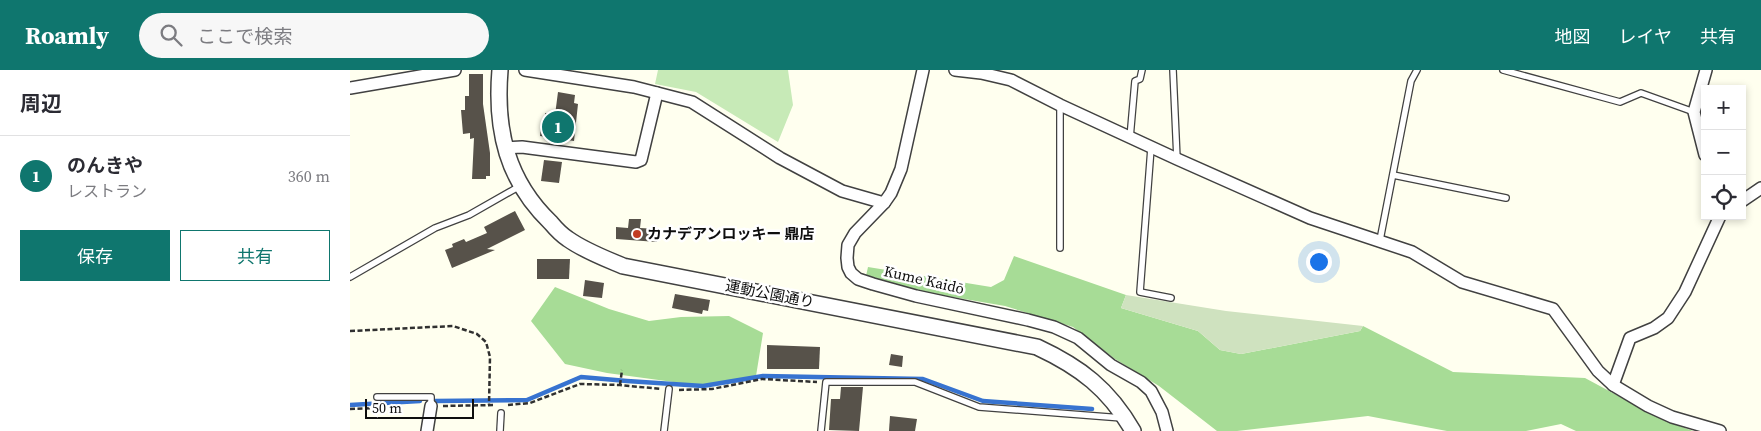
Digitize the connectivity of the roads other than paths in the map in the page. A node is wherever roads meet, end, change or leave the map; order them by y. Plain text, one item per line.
1 (454, 70) edge
2 (500, 70) edge
3 (524, 70) edge
4 (923, 70) edge
5 (955, 70) edge
6 (1142, 70) edge
7 (1172, 70) edge
8 (1417, 70) edge
9 (1504, 70) edge
10 (1706, 70) edge
11 (350, 88) edge
12 (656, 93) junction
13 (1060, 106) junction
14 (1694, 112) junction
15 (1130, 138) junction
16 (1701, 139) edge
17 (505, 148) junction
18 (1151, 148) junction
19 (1177, 160) junction
20 (1393, 175) junction
21 (521, 186) junction
22 (1761, 188) edge
23 (1506, 198) dead end
24 (1746, 198) edge
25 (884, 203) junction
26 (1718, 220) edge
27 (1380, 240) junction
28 (1060, 248) dead end
29 (350, 277) edge
30 (1171, 298) dead end
31 (1612, 385) junction
32 (668, 389) road end
33 (377, 397) dead end
34 (431, 406) joint
35 (501, 413) dead end
36 (1130, 425) edge
37 (427, 431) edge
38 (500, 431) edge
39 (664, 431) edge
40 (820, 431) edge
41 (1167, 431) edge
42 (1720, 431) edge

1 - 11 street
2 - 17 street, 運動公園通り
3 - 12 street
4 - 25 street, Kume Kaidō
5 - 13 street
6 - 15 lane
7 - 19 lane
8 - 20 lane
9 - 14 lane
10 - 14 street
12 - 17 street
12 - 25 street
13 - 15 street
13 - 28 lane
14 - 16 street
15 - 18 street
17 - 21 street, 運動公園通り
18 - 19 street
18 - 30 lane
19 - 27 street
20 - 23 lane
20 - 27 lane
21 - 29 lane
21 - 36 street, 運動公園通り
22 - 24 street
25 - 41 street, Kume Kaidō
26 - 31 street
27 - 31 street
31 - 42 street
32 - 39 lane
33 - 34 lane
34 - 37 street
35 - 38 lane
36 - 40 lane

